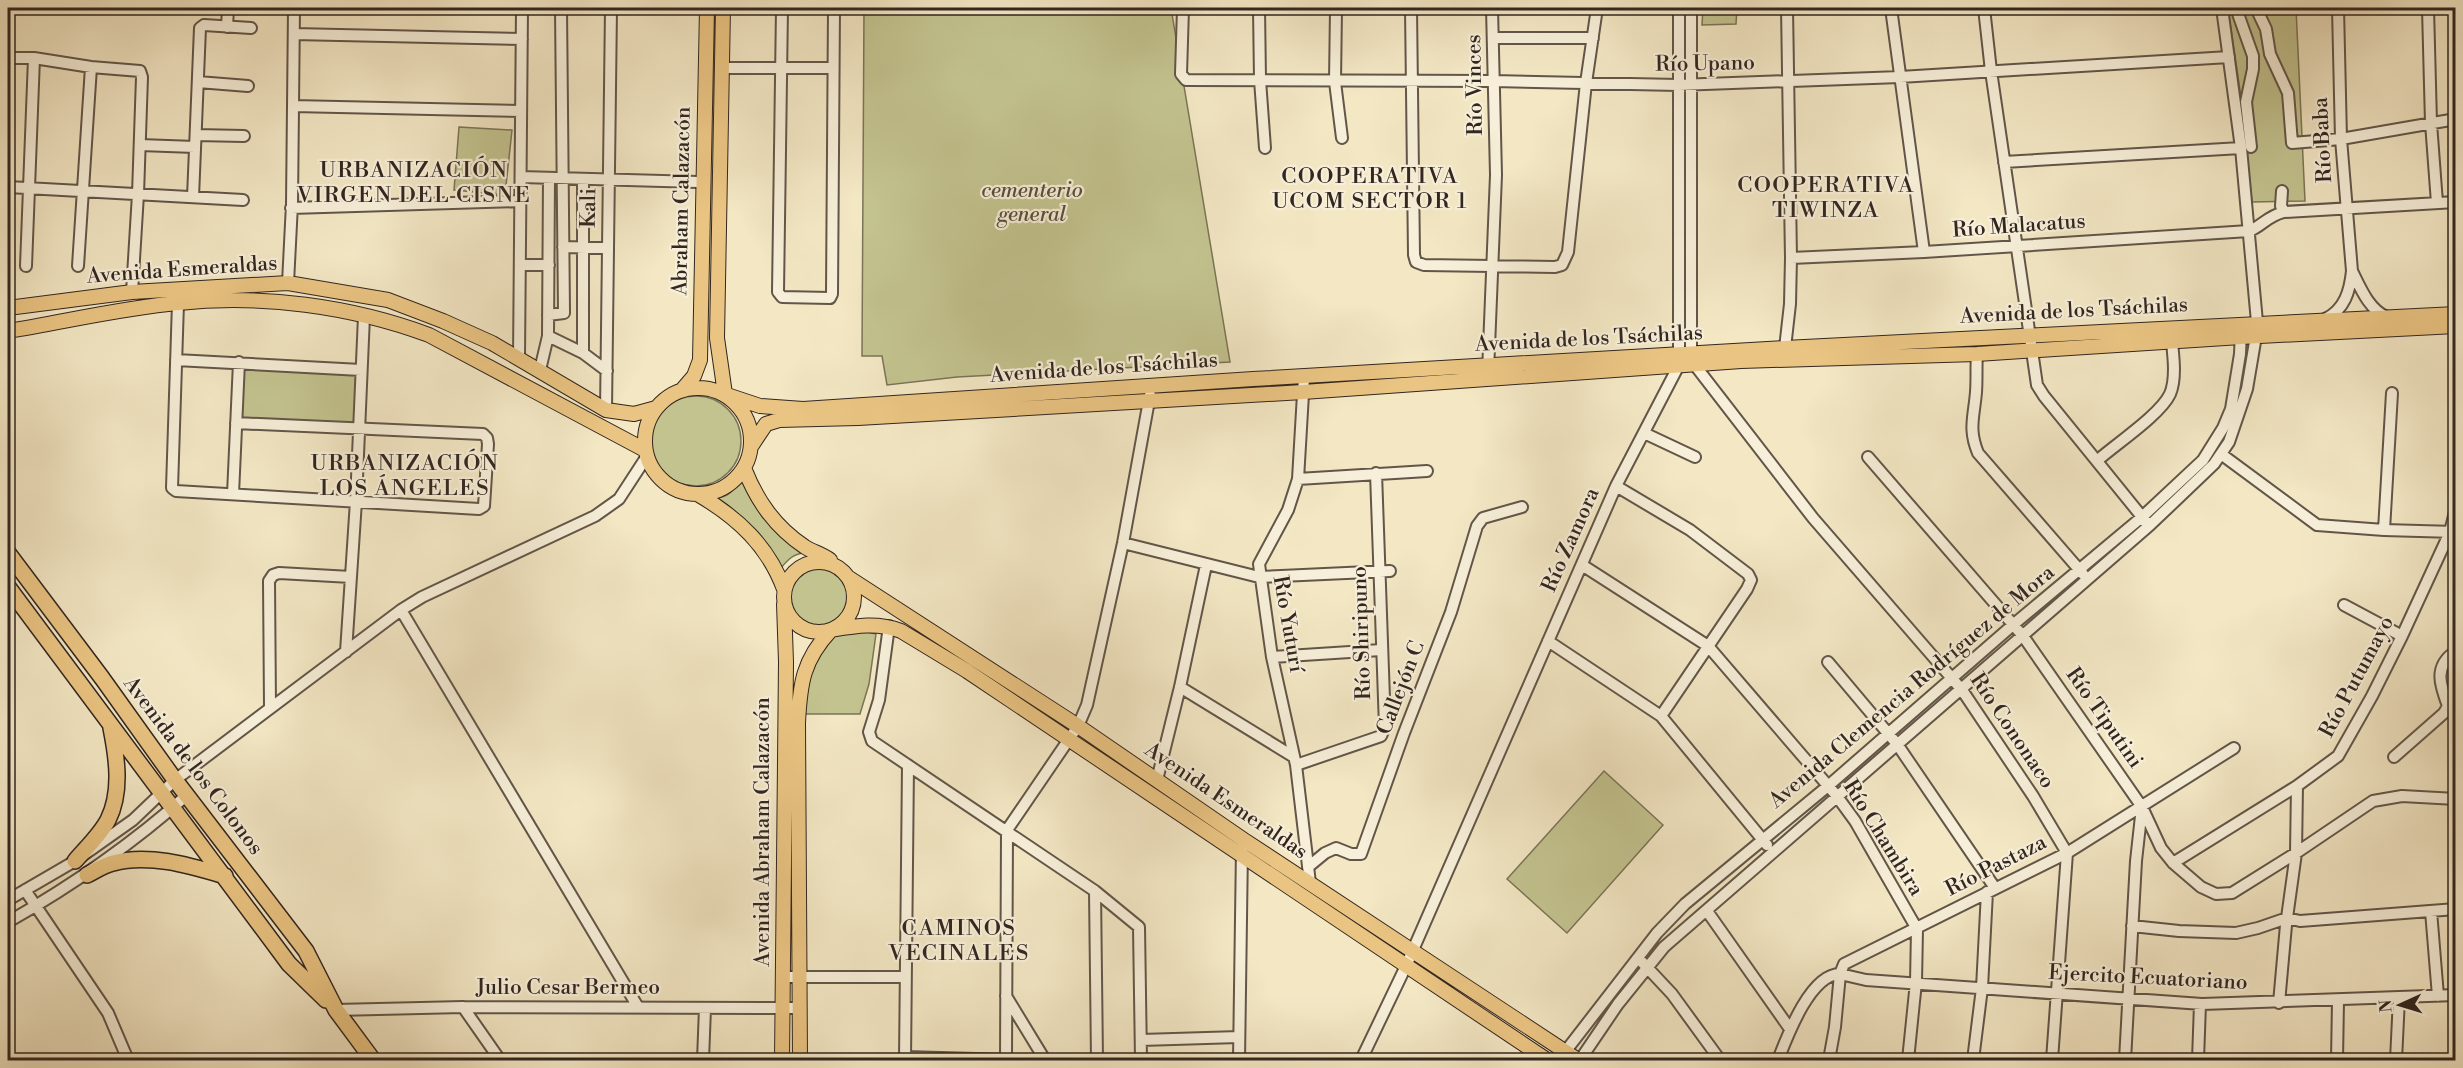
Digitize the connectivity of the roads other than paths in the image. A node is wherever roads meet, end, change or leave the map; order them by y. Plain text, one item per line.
1 (228, 8) edge
2 (294, 8) edge
3 (522, 8) edge
4 (561, 8) edge
5 (610, 8) edge
6 (707, 8) edge
7 (723, 8) edge
8 (782, 8) edge
9 (834, 8) edge
10 (1183, 8) edge
11 (1259, 8) edge
12 (1336, 8) edge
13 (1411, 8) edge
14 (1492, 8) edge
15 (1597, 8) edge
16 (1680, 8) edge
17 (1691, 8) edge
18 (1787, 8) edge
19 (1891, 8) edge
20 (1984, 8) edge
21 (2222, 8) edge
22 (2236, 8) edge
23 (2256, 8) edge
24 (2338, 8) edge
25 (2428, 8) edge
26 (227, 27) junction
27 (251, 28) dead end
28 (294, 34) junction
29 (1494, 38) junction
30 (1593, 38) junction
31 (522, 39) junction
32 (2229, 57) junction
33 (8, 58) edge
34 (34, 58) junction
35 (91, 67) junction
36 (722, 68) junction
37 (833, 68) junction
38 (781, 69) junction
39 (1991, 71) junction
40 (1900, 77) junction
41 (1260, 80) junction
42 (1494, 81) junction
43 (1788, 81) junction
44 (198, 82) junction
45 (1335, 82) junction
46 (1411, 83) junction
47 (1586, 83) junction
48 (1684, 85) junction
49 (249, 86) dead end
50 (293, 106) junction
51 (521, 111) junction
52 (2456, 119) edge
53 (2431, 123) junction
54 (196, 135) junction
55 (244, 136) dead end
56 (1342, 138) dead end
57 (2341, 139) junction
58 (140, 145) junction
59 (195, 147) junction
60 (2246, 147) junction
61 (1265, 148) dead end
62 (2004, 162) junction
63 (521, 177) junction
64 (549, 178) junction
65 (561, 178) junction
66 (583, 179) junction
67 (609, 179) junction
68 (698, 182) dead end
69 (8, 187) edge
70 (30, 188) junction
71 (2282, 190) dead end
72 (83, 192) junction
73 (138, 194) junction
74 (193, 197) junction
75 (243, 200) dead end
76 (521, 201) junction
77 (2456, 202) edge
78 (2438, 203) junction
79 (291, 208) junction
80 (2347, 209) junction
81 (2284, 212) junction
82 (2249, 231) junction
83 (2017, 246) junction
84 (563, 247) junction
85 (582, 248) junction
86 (608, 248) junction
87 (1923, 252) junction
88 (1791, 258) junction
89 (549, 265) junction
90 (1492, 265) junction
91 (26, 266) dead end
92 (78, 266) dead end
93 (520, 266) junction
94 (2352, 271) junction
95 (288, 283) junction
96 (132, 292) junction
97 (178, 303) junction
98 (8, 308) edge
99 (564, 313) junction
100 (582, 313) junction
101 (2456, 314) edge
102 (548, 315) junction
103 (364, 316) junction
104 (2387, 316) junction
105 (2325, 319) junction
106 (2456, 326) edge
107 (2170, 327) junction
108 (2256, 329) junction
109 (2241, 330) junction
110 (8, 331) edge
111 (2030, 334) junction
112 (548, 336) junction
113 (2172, 341) junction
114 (1785, 348) junction
115 (2032, 350) junction
116 (583, 353) junction
117 (1977, 354) junction
118 (519, 358) junction
119 (1686, 359) junction
120 (176, 360) junction
121 (239, 362) junction
122 (361, 370) junction
123 (540, 370) junction
124 (607, 371) junction
125 (1488, 372) junction
126 (1304, 377) junction
127 (682, 390) junction
128 (1303, 392) junction
129 (1150, 393) junction
130 (2392, 393) dead end
131 (726, 395) junction
132 (656, 408) junction
133 (606, 410) junction
134 (236, 423) junction
135 (359, 429) junction
136 (1644, 433) junction
137 (752, 445) junction
138 (646, 453) junction
139 (2221, 454) junction
140 (1695, 457) dead end
141 (1868, 457) dead end
142 (2098, 460) junction
143 (744, 468) junction
144 (1427, 471) dead end
145 (1376, 473) junction
146 (1298, 479) junction
147 (1616, 486) junction
148 (233, 494) junction
149 (699, 495) junction
150 (356, 501) junction
151 (1522, 507) dead end
152 (2456, 508) edge
153 (2146, 521) junction
154 (2384, 530) junction
155 (2453, 532) edge
156 (1123, 543) junction
157 (8, 553) edge
158 (1206, 565) junction
159 (1582, 565) junction
160 (2079, 570) junction
161 (1383, 571) junction
162 (844, 573) junction
163 (351, 577) junction
164 (1259, 577) junction
165 (2088, 579) junction
166 (8, 587) edge
167 (784, 596) junction
168 (2344, 605) dead end
169 (401, 610) junction
170 (2014, 624) junction
171 (889, 626) junction
172 (831, 630) junction
173 (2024, 636) junction
174 (2402, 636) junction
175 (1548, 641) junction
176 (1708, 646) junction
177 (1381, 650) junction
178 (346, 651) junction
179 (2456, 651) edge
180 (1272, 657) junction
181 (1828, 662) dead end
182 (1952, 679) junction
183 (1180, 687) junction
184 (1962, 690) junction
185 (270, 706) junction
186 (1661, 716) junction
187 (110, 722) junction
188 (1078, 726) junction
189 (1889, 734) junction
190 (1068, 740) junction
191 (1898, 744) junction
192 (2234, 747) dead end
193 (2394, 757) dead end
194 (1295, 761) junction
195 (908, 765) junction
196 (175, 780) junction
197 (1157, 780) junction
198 (1828, 786) junction
199 (2297, 786) junction
200 (160, 794) junction
201 (187, 795) junction
202 (1836, 795) junction
203 (2456, 799) edge
204 (2142, 807) junction
205 (172, 808) junction
206 (1007, 830) junction
207 (1763, 839) junction
208 (1244, 840) junction
209 (1773, 852) junction
210 (2067, 853) junction
211 (2296, 854) junction
212 (1240, 855) junction
213 (75, 861) junction
214 (2173, 863) junction
215 (1308, 867) junction
216 (87, 875) junction
217 (225, 876) junction
218 (1310, 883) junction
219 (24, 890) junction
220 (1991, 890) junction
221 (1095, 891) junction
222 (8, 900) edge
223 (34, 906) junction
224 (2456, 909) edge
225 (1707, 911) junction
226 (2431, 911) junction
227 (1674, 915) junction
228 (2287, 918) junction
229 (8, 922) edge
230 (2132, 926) junction
231 (1685, 928) junction
232 (1917, 929) junction
233 (1413, 952) junction
234 (1637, 958) junction
235 (1406, 966) junction
236 (1647, 967) junction
237 (1840, 974) junction
238 (783, 977) junction
239 (798, 977) junction
240 (905, 977) junction
241 (1916, 982) junction
242 (1982, 988) junction
243 (2058, 993) junction
244 (2456, 995) edge
245 (1006, 996) junction
246 (2438, 996) junction
247 (2399, 998) junction
248 (2130, 1000) junction
249 (2338, 1001) junction
250 (2280, 1003) junction
251 (2199, 1004) junction
252 (463, 1007) junction
253 (638, 1007) junction
254 (705, 1008) junction
255 (782, 1008) junction
256 (799, 1008) junction
257 (336, 1010) junction
258 (1790, 1029) junction
259 (1239, 1037) junction
260 (1141, 1040) junction
261 (1565, 1056) edge
262 (905, 1059) edge
263 (128, 1060) edge
264 (373, 1060) edge
265 (500, 1060) edge
266 (703, 1060) edge
267 (782, 1060) edge
268 (800, 1060) edge
269 (1006, 1060) edge
270 (1012, 1060) edge
271 (1045, 1060) edge
272 (1097, 1060) edge
273 (1141, 1060) edge
274 (1239, 1060) edge
275 (1361, 1060) edge
276 (1547, 1060) edge
277 (1579, 1060) edge
278 (1720, 1060) edge
279 (1778, 1060) edge
280 (1829, 1060) edge
281 (1908, 1060) edge
282 (1973, 1060) edge
283 (2052, 1060) edge
284 (2125, 1060) edge
285 (2198, 1060) edge
286 (2337, 1060) edge
287 (2396, 1060) edge

1 - 26 street
2 - 28 street
3 - 31 street
4 - 65 street
5 - 67 street, Kali
6 - 127 main road, Abraham Calazacón
7 - 36 main road, Abraham Calazacón
8 - 38 street
9 - 37 street
10 - 41 street, Río Upano
11 - 41 street
12 - 45 street
13 - 46 street
14 - 29 street, Río Vinces
15 - 30 street
16 - 48 street, Río Zamora
17 - 48 street, Río Zamora
18 - 43 street
19 - 40 street
20 - 39 street
21 - 32 street
22 - 60 street
23 - 57 street
24 - 57 street, Río Baba
25 - 53 street
26 - 27 street
26 - 44 street
28 - 31 street
28 - 50 street
29 - 30 street
29 - 42 street, Río Vinces
30 - 47 street
31 - 51 street
32 - 39 street, Río Upano
32 - 60 street
33 - 34 street
34 - 35 street
34 - 70 street
35 - 58 street
35 - 72 street
36 - 38 street
36 - 131 main road, Abraham Calazacón
37 - 38 street
37 - 38 street
39 - 40 street, Río Upano
39 - 62 street
40 - 43 street, Río Upano
40 - 87 street
41 - 45 street, Río Upano
41 - 61 street
42 - 46 street, Río Upano
42 - 47 street, Río Upano
42 - 90 street, Río Vinces
43 - 48 street, Río Upano
43 - 88 street
44 - 49 street
44 - 54 street
45 - 46 street, Río Upano
45 - 56 street
46 - 90 street
47 - 48 street, Río Upano
47 - 90 street
48 - 119 street, Río Zamora
50 - 51 street
50 - 79 street
51 - 63 street
52 - 53 street
53 - 57 street
53 - 78 street
54 - 55 street
54 - 59 street
57 - 80 street, Río Baba
58 - 59 street
58 - 73 street
59 - 74 street
60 - 62 street
60 - 82 street, Avenida Clemencia Rodríguez de Mora
62 - 83 street
63 - 64 street
63 - 76 street
64 - 65 street
64 - 89 street
65 - 66 street
65 - 84 street
66 - 67 street
66 - 85 street
67 - 68 street
67 - 86 street, Kali
69 - 70 street
70 - 72 street
70 - 91 street
71 - 81 street
72 - 73 street
72 - 92 street
73 - 74 street
73 - 96 street
74 - 75 street
76 - 79 street
76 - 93 street
77 - 78 street
78 - 80 street
79 - 95 street
80 - 81 street
80 - 94 street, Río Baba
81 - 82 street
82 - 83 street, Río Malacatus
82 - 108 street, Avenida Clemencia Rodríguez de Mora
83 - 87 street, Río Malacatus
83 - 111 street
84 - 85 street
84 - 99 street
85 - 86 street
85 - 100 street
86 - 124 street, Kali
87 - 88 street, Río Malacatus
88 - 114 street
89 - 93 street
89 - 102 street
90 - 125 street, Río Vinces
93 - 118 street
94 - 104 street, Río Baba
94 - 105 street, Río Baba
95 - 96 main road, Avenida Esmeraldas
95 - 118 main road, Avenida Esmeraldas
96 - 98 main road, Avenida Esmeraldas
97 - 103 main road, Avenida Esmeraldas
97 - 110 main road, Avenida Esmeraldas
97 - 120 street
99 - 100 street
99 - 102 street
100 - 116 street
101 - 104 main road, Avenida de los Tsáchilas
102 - 112 street
103 - 122 street
103 - 138 main road, Avenida Esmeraldas
104 - 105 main road, Avenida de los Tsáchilas
105 - 108 main road, Avenida de los Tsáchilas
106 - 108 main road, Avenida de los Tsáchilas
107 - 109 main road, Avenida de los Tsáchilas
107 - 111 main road, Avenida de los Tsáchilas
107 - 113 street
108 - 109 main road, Avenida de los Tsáchilas
108 - 139 street, Avenida Clemencia Rodríguez de Mora
109 - 113 main road, Avenida de los Tsáchilas
109 - 153 street, Avenida Clemencia Rodríguez de Mora
111 - 114 main road, Avenida de los Tsáchilas
111 - 115 street
112 - 116 street
112 - 123 street
113 - 115 main road, Avenida de los Tsáchilas
113 - 142 street
114 - 119 main road, Avenida de los Tsáchilas
115 - 117 main road, Avenida de los Tsáchilas
115 - 142 street
116 - 124 street
117 - 119 main road, Avenida de los Tsáchilas
117 - 160 street
118 - 123 main road, Avenida Esmeraldas
119 - 125 main road, Avenida de los Tsáchilas
119 - 136 street, Río Zamora
119 - 182 street, Río Cononaco
120 - 121 street
120 - 148 street
121 - 122 street
121 - 134 street
122 - 135 street
123 - 133 main road, Avenida Esmeraldas
124 - 133 street, Kali
125 - 126 main road, Avenida de los Tsáchilas
125 - 128 main road, Avenida de los Tsáchilas
126 - 128 street, Río Yuturí
126 - 129 main road, Avenida de los Tsáchilas
127 - 131 main road
127 - 132 main road
128 - 129 main road, Avenida de los Tsáchilas
128 - 146 street, Río Yuturí
129 - 131 main road, Avenida de los Tsáchilas
129 - 137 main road, Avenida de los Tsáchilas
129 - 156 street
130 - 154 street
131 - 137 main road
132 - 133 main road, Avenida Esmeraldas
132 - 138 main road
134 - 135 street
134 - 148 street
135 - 150 street
135 - 150 street
136 - 140 street
136 - 147 street, Río Zamora
137 - 143 main road
138 - 149 main road
138 - 169 street
139 - 153 street, Avenida Clemencia Rodríguez de Mora
139 - 154 street
141 - 170 street, Río Tiputini
142 - 153 street
143 - 149 main road
143 - 162 main road, Avenida Esmeraldas
144 - 145 street
145 - 146 street
145 - 161 street, Río Shiripuno
146 - 164 street, Río Yuturí
147 - 159 street, Río Zamora
147 - 176 street
148 - 150 street
149 - 167 main road, Avenida Abraham Calazacón
150 - 163 street
151 - 215 street, Callejón C
152 - 155 street, Río Putumayo
153 - 160 street, Avenida Clemencia Rodríguez de Mora
153 - 165 street, Avenida Clemencia Rodríguez de Mora
154 - 155 street
155 - 174 street, Río Putumayo
156 - 158 street
156 - 188 street
157 - 196 highway, Avenida de los Colonos
158 - 164 street
158 - 183 street
159 - 175 street, Río Zamora
159 - 176 street, Río Chambira
160 - 165 street
160 - 170 street, Avenida Clemencia Rodríguez de Mora
161 - 164 street
161 - 177 street, Río Shiripuno
162 - 167 main road
162 - 172 main road
162 - 188 main road, Avenida Esmeraldas
163 - 178 street
163 - 185 street
164 - 180 street, Río Yuturí
165 - 173 street, Avenida Clemencia Rodríguez de Mora
166 - 187 highway, Avenida de los Colonos
167 - 172 main road
167 - 238 main road, Avenida Abraham Calazacón
168 - 174 street
169 - 178 street
169 - 253 street
170 - 173 street, Río Tiputini
170 - 182 street, Avenida Clemencia Rodríguez de Mora
171 - 172 main road, Avenida Esmeraldas
171 - 190 main road, Avenida Esmeraldas
171 - 195 street
172 - 239 main road, Avenida Abraham Calazacón
173 - 184 street, Avenida Clemencia Rodríguez de Mora
173 - 204 street, Río Tiputini
174 - 199 street, Río Putumayo
175 - 186 street
175 - 233 street, Río Zamora
176 - 186 street
176 - 198 street, Río Chambira
177 - 180 street
177 - 194 street, Río Shiripuno
178 - 185 street
179 - 193 street
180 - 194 street, Río Yuturí
181 - 189 street
182 - 184 street, Río Cononaco
182 - 189 street, Avenida Clemencia Rodríguez de Mora
183 - 194 street
183 - 197 street
184 - 191 street, Avenida Clemencia Rodríguez de Mora
184 - 210 street, Río Cononaco
185 - 196 street
186 - 207 street
187 - 200 highway, Avenida de los Colonos
187 - 213 highway
188 - 190 street
188 - 197 main road, Avenida Esmeraldas
189 - 191 street
189 - 198 street, Avenida Clemencia Rodríguez de Mora
190 - 206 street
190 - 212 main road, Avenida Esmeraldas
191 - 202 street, Avenida Clemencia Rodríguez de Mora
191 - 220 street
192 - 204 street, Río Pastaza
194 - 215 street, Río Yuturí
195 - 206 street
195 - 240 street
196 - 200 street
196 - 201 highway, Avenida de los Colonos
197 - 208 main road, Avenida Esmeraldas
198 - 202 street, Río Chambira
198 - 207 street, Avenida Clemencia Rodríguez de Mora
199 - 211 street
199 - 214 street, Río Putumayo
200 - 205 highway, Avenida de los Colonos
200 - 213 street
201 - 205 street
201 - 257 highway, Avenida de los Colonos
202 - 209 street, Avenida Clemencia Rodríguez de Mora
202 - 232 street, Río Chambira
203 - 211 street
204 - 210 street, Río Pastaza
204 - 214 street
204 - 230 street
205 - 216 street
205 - 217 highway, Avenida de los Colonos
206 - 221 street
206 - 245 street
207 - 209 street
207 - 227 street, Avenida Clemencia Rodríguez de Mora
208 - 212 street
208 - 218 main road, Avenida Esmeraldas
209 - 225 street, Avenida Clemencia Rodríguez de Mora
210 - 220 street, Río Pastaza
210 - 243 street
211 - 214 street
211 - 228 street
212 - 235 main road, Avenida Esmeraldas
212 - 259 street
213 - 219 street
215 - 218 street, Río Yuturí
216 - 217 highway
216 - 223 street
217 - 257 highway, Avenida de los Colonos
218 - 233 main road, Avenida Esmeraldas
219 - 222 street
219 - 223 street
220 - 232 street, Río Pastaza
220 - 242 street
221 - 260 street
221 - 272 street
223 - 229 street
223 - 263 street
224 - 226 street
225 - 231 street, Avenida Clemencia Rodríguez de Mora
225 - 258 street
226 - 228 street
226 - 246 street
227 - 231 street
227 - 234 street, Avenida Clemencia Rodríguez de Mora
228 - 230 street
228 - 250 street
230 - 248 street
231 - 236 street, Avenida Clemencia Rodríguez de Mora
232 - 237 street, Río Pastaza
232 - 241 street, Río Chambira
233 - 235 street, Río Zamora
233 - 261 main road, Avenida Esmeraldas
234 - 236 street
234 - 261 street, Avenida Clemencia Rodríguez de Mora
235 - 275 street, Río Zamora
235 - 276 main road, Avenida Esmeraldas
236 - 277 street, Avenida Clemencia Rodríguez de Mora
236 - 278 street
237 - 241 street, Ejercito Ecuatoriano
237 - 258 street, Río Pastaza
237 - 280 street
238 - 239 street
238 - 255 main road, Avenida Abraham Calazacón
239 - 240 street
239 - 256 main road, Avenida Abraham Calazacón
240 - 262 street
241 - 242 street, Ejercito Ecuatoriano
241 - 281 street, Río Chambira
242 - 243 street, Ejercito Ecuatoriano
242 - 282 street
243 - 248 street, Ejercito Ecuatoriano
243 - 283 street
244 - 246 street, Ejercito Ecuatoriano
245 - 269 street
245 - 271 street
246 - 247 street, Ejercito Ecuatoriano
247 - 249 street, Ejercito Ecuatoriano
247 - 287 street
248 - 251 street, Ejercito Ecuatoriano
248 - 284 street
249 - 250 street, Ejercito Ecuatoriano
249 - 286 street
250 - 251 street, Ejercito Ecuatoriano
251 - 285 street
252 - 253 street, Julio Cesar Bermeo
252 - 257 street, Julio Cesar Bermeo
252 - 265 street
253 - 254 street, Julio Cesar Bermeo
254 - 255 street, Julio Cesar Bermeo
254 - 266 street
255 - 256 street, Julio Cesar Bermeo
255 - 267 main road, Avenida Abraham Calazacón
256 - 268 main road, Avenida Abraham Calazacón
257 - 264 highway, Avenida de los Colonos
258 - 279 street, Río Pastaza
259 - 260 street
259 - 274 street
260 - 273 street
261 - 277 main road, Avenida Esmeraldas
262 - 269 street
269 - 270 street

